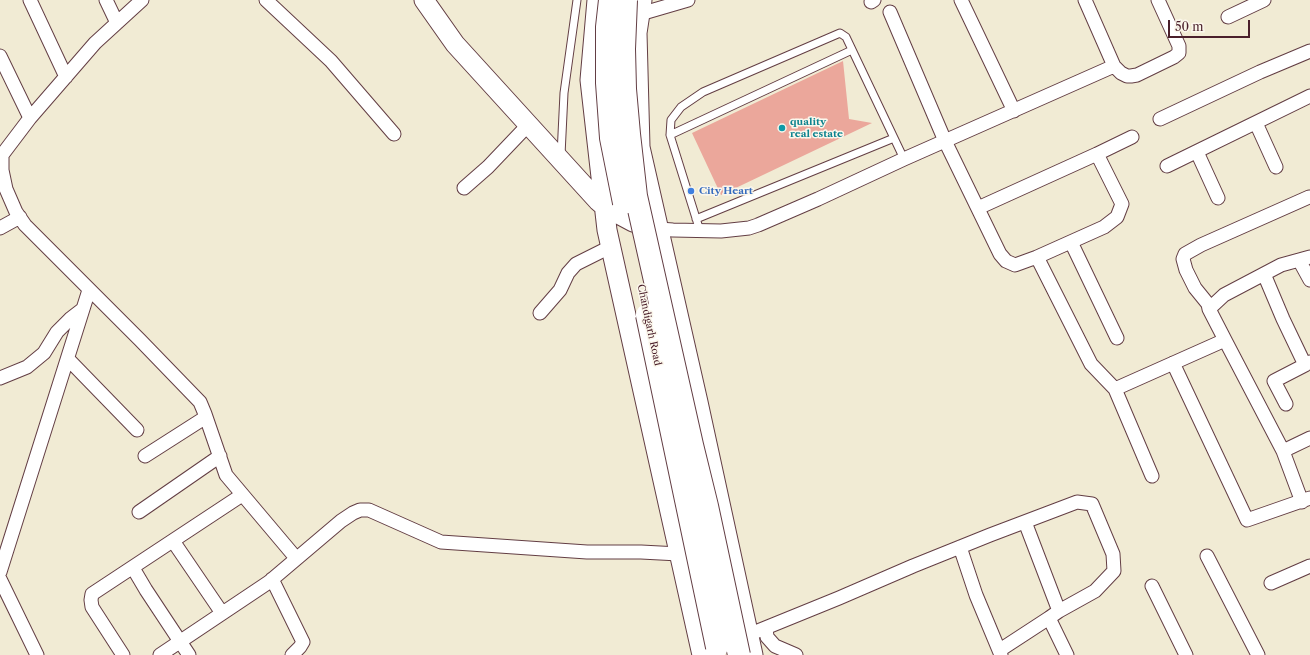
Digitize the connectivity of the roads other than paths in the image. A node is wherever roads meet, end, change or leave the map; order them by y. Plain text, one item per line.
1 (30, 0) edge
2 (106, 0) edge
3 (142, 0) edge
4 (266, 0) edge
5 (577, 0) edge
6 (597, 0) edge
7 (610, 0) edge
8 (688, 0) edge
9 (961, 0) edge
10 (1085, 0) edge
11 (1158, 0) edge
12 (1264, 0) edge
13 (430, 2) edge
14 (636, 5) edge
15 (890, 12) dead end
16 (1228, 17) dead end
17 (117, 23) junction
18 (852, 50) junction
19 (1310, 51) edge
20 (0, 56) edge
21 (1114, 66) junction
22 (66, 77) junction
23 (1310, 96) edge
24 (1014, 111) junction
25 (30, 118) junction
26 (1160, 119) dead end
27 (1256, 123) junction
28 (528, 124) junction
29 (394, 134) dead end
30 (670, 135) junction
31 (1132, 137) dead end
32 (894, 138) junction
33 (945, 141) junction
34 (1196, 152) junction
35 (1097, 154) junction
36 (561, 159) junction
37 (904, 159) junction
38 (1167, 166) dead end
39 (1276, 167) dead end
40 (2, 184) edge
41 (464, 188) dead end
42 (1309, 197) edge
43 (1218, 198) dead end
44 (605, 207) junction
45 (978, 208) junction
46 (20, 217) junction
47 (698, 225) junction
48 (0, 228) edge
49 (659, 229) junction
50 (1071, 242) junction
51 (610, 247) junction
52 (1037, 257) junction
53 (1305, 258) edge
54 (1264, 274) junction
55 (1310, 280) edge
56 (89, 290) junction
57 (83, 309) junction
58 (1209, 309) junction
59 (540, 313) dead end
60 (1117, 338) dead end
61 (1226, 340) junction
62 (68, 359) junction
63 (1308, 363) edge
64 (1173, 364) junction
65 (0, 378) edge
66 (1115, 389) junction
67 (1286, 404) dead end
68 (206, 417) junction
69 (137, 430) dead end
70 (1310, 438) edge
71 (1283, 451) junction
72 (145, 456) dead end
73 (220, 456) junction
74 (1152, 476) dead end
75 (242, 495) junction
76 (1306, 500) edge
77 (139, 512) dead end
78 (1025, 522) junction
79 (173, 541) junction
80 (960, 547) junction
81 (679, 554) junction
82 (1207, 556) dead end
83 (296, 558) junction
84 (1310, 566) edge
85 (133, 568) junction
86 (0, 572) edge
87 (0, 579) edge
88 (272, 579) junction
89 (1271, 583) dead end
90 (1152, 586) dead end
91 (222, 614) junction
92 (1054, 615) junction
93 (766, 628) junction
94 (748, 635) junction
95 (180, 642) junction
96 (709, 651) edge
97 (1000, 653) edge
98 (37, 655) edge
99 (123, 655) edge
100 (160, 655) edge
101 (189, 655) edge
102 (292, 655) edge
103 (739, 655) edge
104 (753, 655) edge
105 (796, 655) edge
106 (1067, 655) edge
107 (1186, 655) edge
108 (1258, 655) edge

1 - 22 street
2 - 17 street
3 - 17 street
4 - 29 street
5 - 36 lane
6 - 44 main road
7 - 96 highway, Chandigarh Road, bridge
8 - 14 street
9 - 24 street
10 - 21 street
11 - 21 street
12 - 16 street
13 - 28 main road
14 - 49 main road
14 - 103 highway, bridge
15 - 33 street
17 - 22 street
18 - 30 lane
18 - 30 lane
18 - 32 lane
19 - 26 street
20 - 25 street
21 - 24 street
22 - 25 street
23 - 27 street
24 - 33 street
25 - 40 street
27 - 34 street
27 - 39 street
28 - 36 main road
28 - 41 street
30 - 47 lane
31 - 35 street
32 - 37 lane
32 - 47 lane
33 - 37 street
33 - 45 street
34 - 38 street
34 - 43 street
35 - 45 street
35 - 50 street
36 - 44 main road
37 - 47 street
40 - 46 street
42 - 58 street
44 - 49 main road
44 - 51 main road
45 - 52 street
46 - 48 street
46 - 56 street
47 - 49 street
49 - 94 main road
50 - 52 street
50 - 60 street
51 - 59 street
51 - 81 main road
52 - 66 street
53 - 54 street
53 - 55 street
54 - 58 street
54 - 63 street
56 - 57 street
56 - 68 street
57 - 62 street
57 - 65 street
58 - 61 street
61 - 64 street
61 - 71 street
62 - 69 street
62 - 86 street
63 - 67 street
64 - 66 street
64 - 76 street
66 - 74 street
68 - 72 street
68 - 73 street
70 - 71 street
71 - 76 street
73 - 75 street
73 - 77 street
75 - 79 street
75 - 83 street
78 - 80 street
78 - 92 street
78 - 92 street
79 - 85 street
79 - 91 street
80 - 93 street
80 - 97 street
81 - 83 street
81 - 96 main road
82 - 108 street
83 - 88 street
84 - 89 street
85 - 95 street
85 - 99 street
87 - 98 street
88 - 91 street
88 - 102 street
90 - 107 street
91 - 95 street
92 - 97 street
92 - 106 street
93 - 94 street
93 - 105 street
94 - 104 main road
95 - 100 street
95 - 101 street

